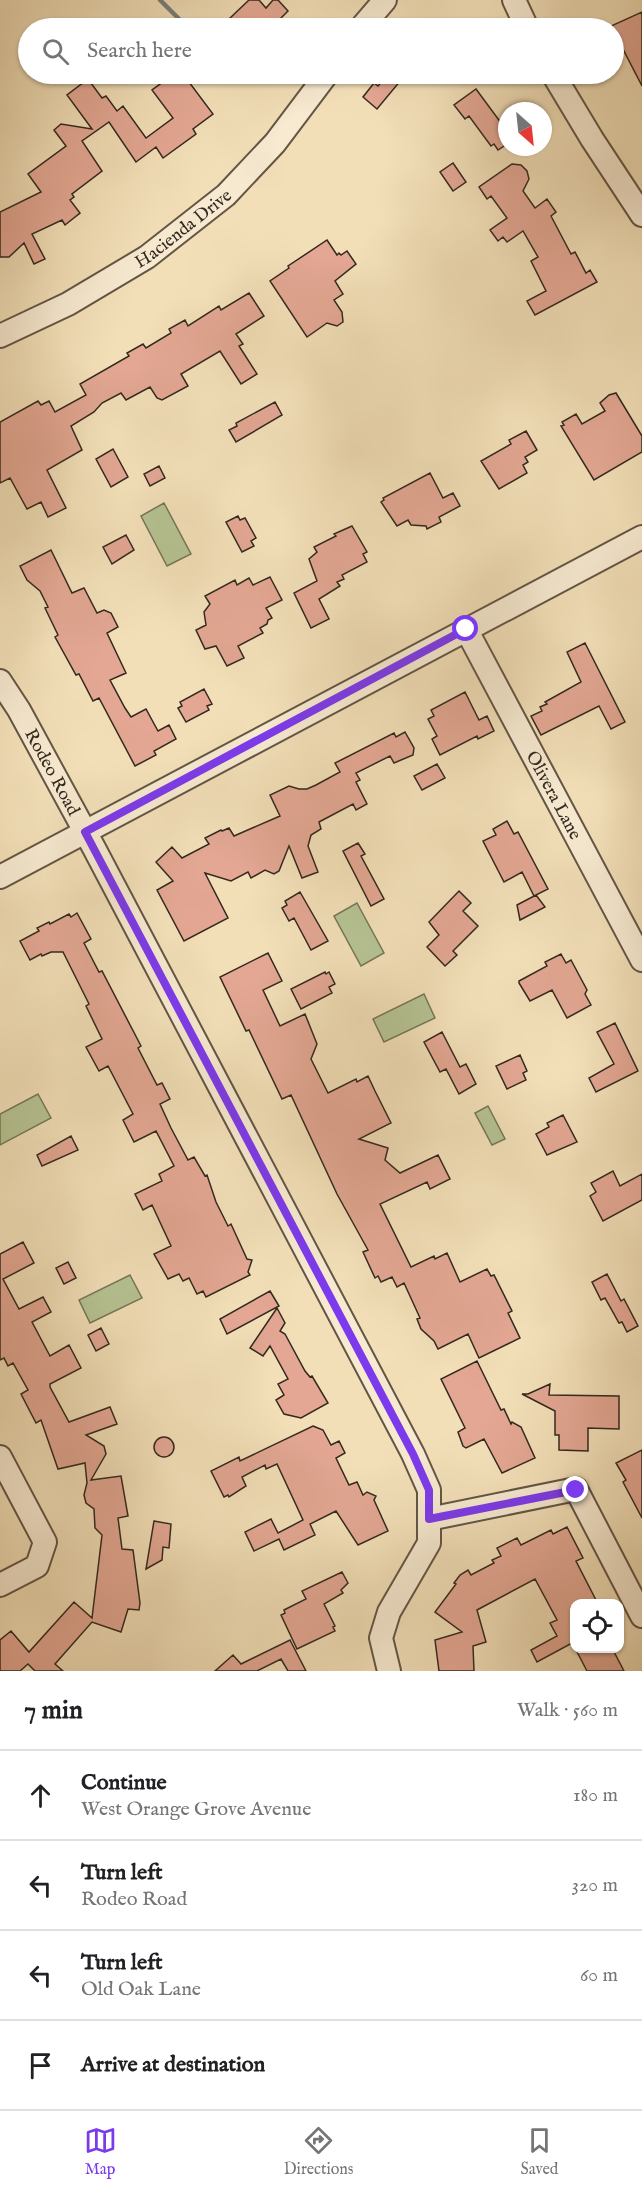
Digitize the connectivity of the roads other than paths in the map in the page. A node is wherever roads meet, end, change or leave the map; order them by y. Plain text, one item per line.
1 (384, 0) edge
2 (514, 0) edge
3 (369, 18) edge
4 (522, 18) edge
5 (319, 84) edge
6 (559, 84) edge
7 (642, 215) edge
8 (0, 336) edge
9 (642, 537) edge
10 (466, 629) junction
11 (0, 681) edge
12 (85, 832) junction
13 (0, 877) edge
14 (642, 960) edge
15 (0, 1456) edge
16 (429, 1519) junction
17 (0, 1585) edge
18 (642, 1616) edge
19 (389, 1671) edge

1 - 3 street
2 - 4 street
5 - 8 street, Hacienda Drive
6 - 7 street
9 - 10 street
10 - 12 street
10 - 14 street, Olivera Lane
11 - 12 street, Rodeo Road
12 - 13 street
12 - 16 street, Rodeo Road
15 - 17 street
16 - 18 street
16 - 19 street, Rodeo Road

